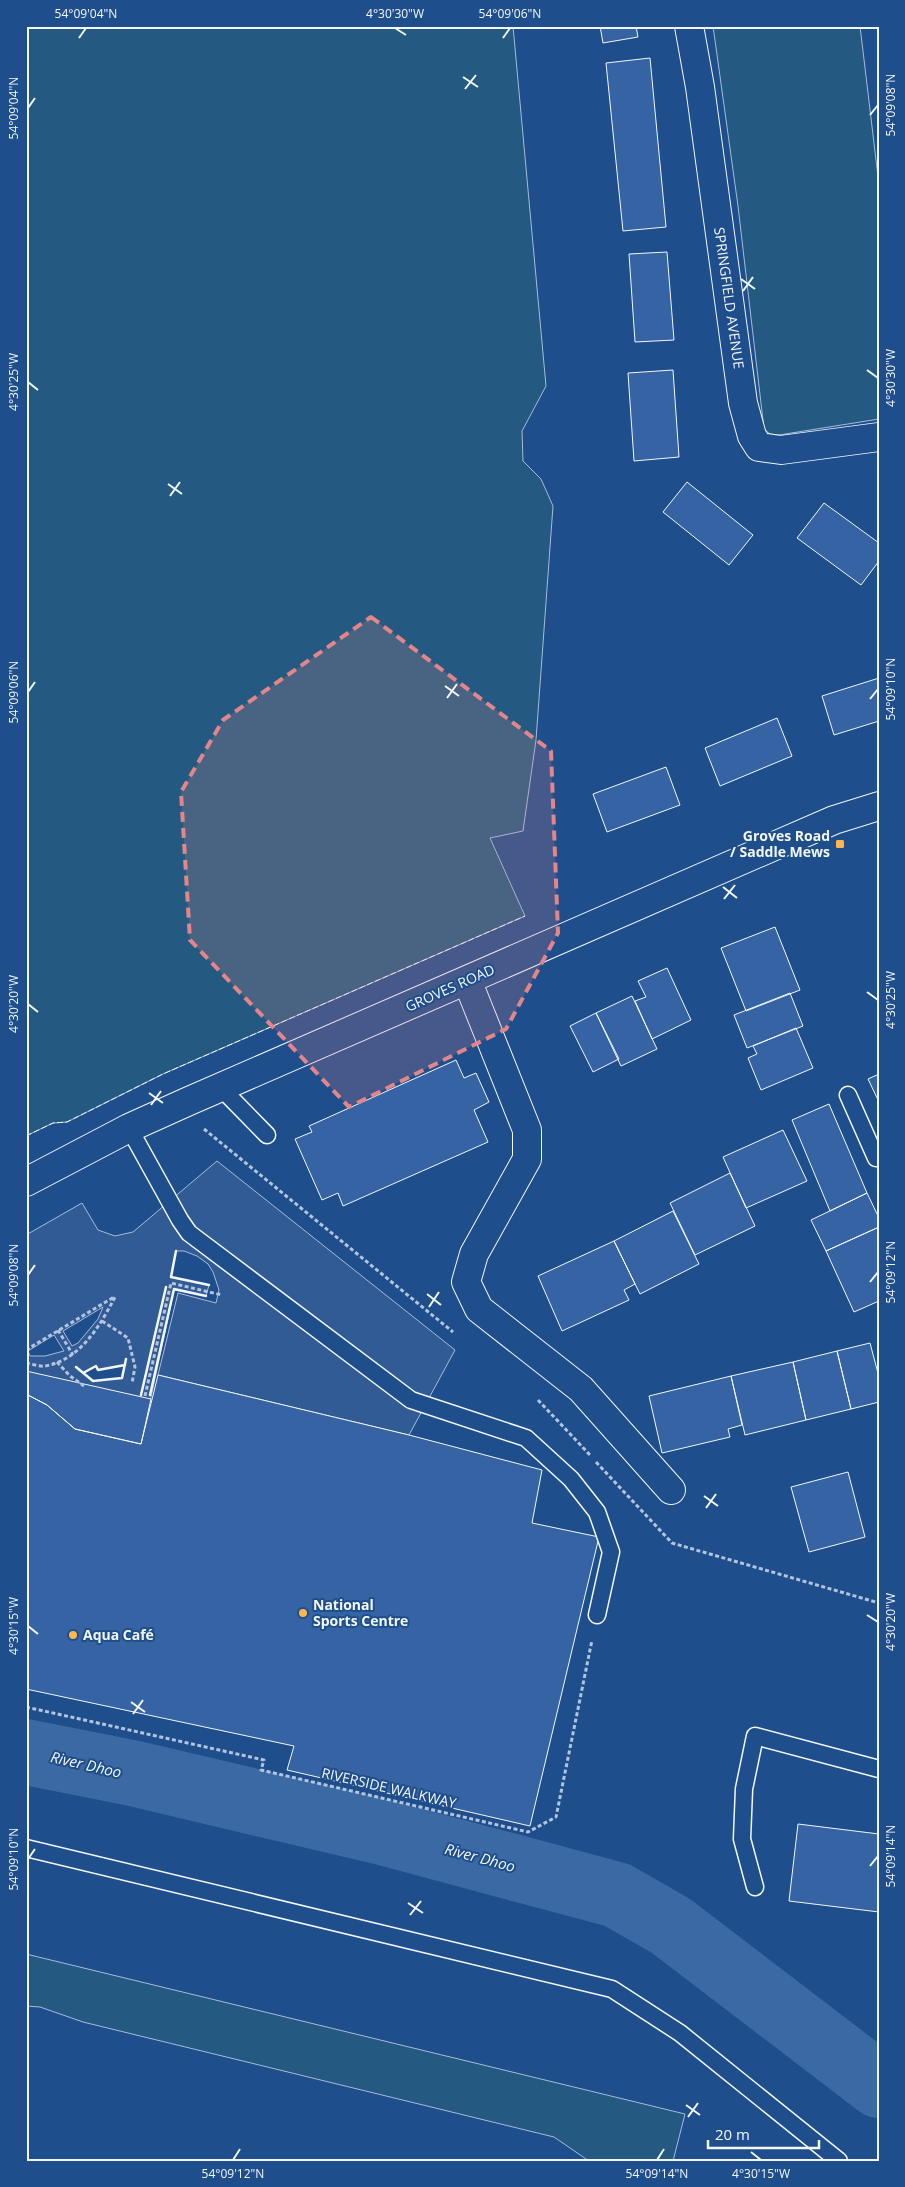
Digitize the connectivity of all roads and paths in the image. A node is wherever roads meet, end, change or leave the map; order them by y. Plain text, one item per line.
1 (689, 26) edge
2 (879, 437) edge
3 (879, 806) edge
4 (467, 980) junction
5 (220, 1087) junction
6 (848, 1095) dead end
7 (130, 1128) junction
8 (267, 1135) dead end
9 (879, 1158) edge
10 (26, 1182) edge
11 (223, 1295) dead end
12 (102, 1321) junction
13 (58, 1330) junction
14 (26, 1350) edge
15 (73, 1356) junction
16 (26, 1362) edge
17 (57, 1362) junction
18 (132, 1383) dead end
19 (84, 1386) dead end
20 (145, 1396) dead end
21 (671, 1490) dead end
22 (598, 1615) joint
23 (26, 1707) edge
24 (879, 1769) edge
25 (26, 1848) edge
26 (755, 1887) dead end
27 (839, 2161) edge

1 - 2 street, SPRINGFIELD AVENUE
3 - 4 street, GROVES ROAD
4 - 5 street, GROVES ROAD
4 - 21 street
5 - 7 street, GROVES ROAD
5 - 8 lane
6 - 9 lane
7 - 10 street, GROVES ROAD
7 - 22 lane
11 - 20 path
12 - 13 path
12 - 15 path
12 - 18 path
13 - 14 path
13 - 15 path
15 - 17 path
16 - 17 path
17 - 19 path
22 - 23 path, RIVERSIDE WALKWAY
24 - 26 lane
25 - 27 lane

